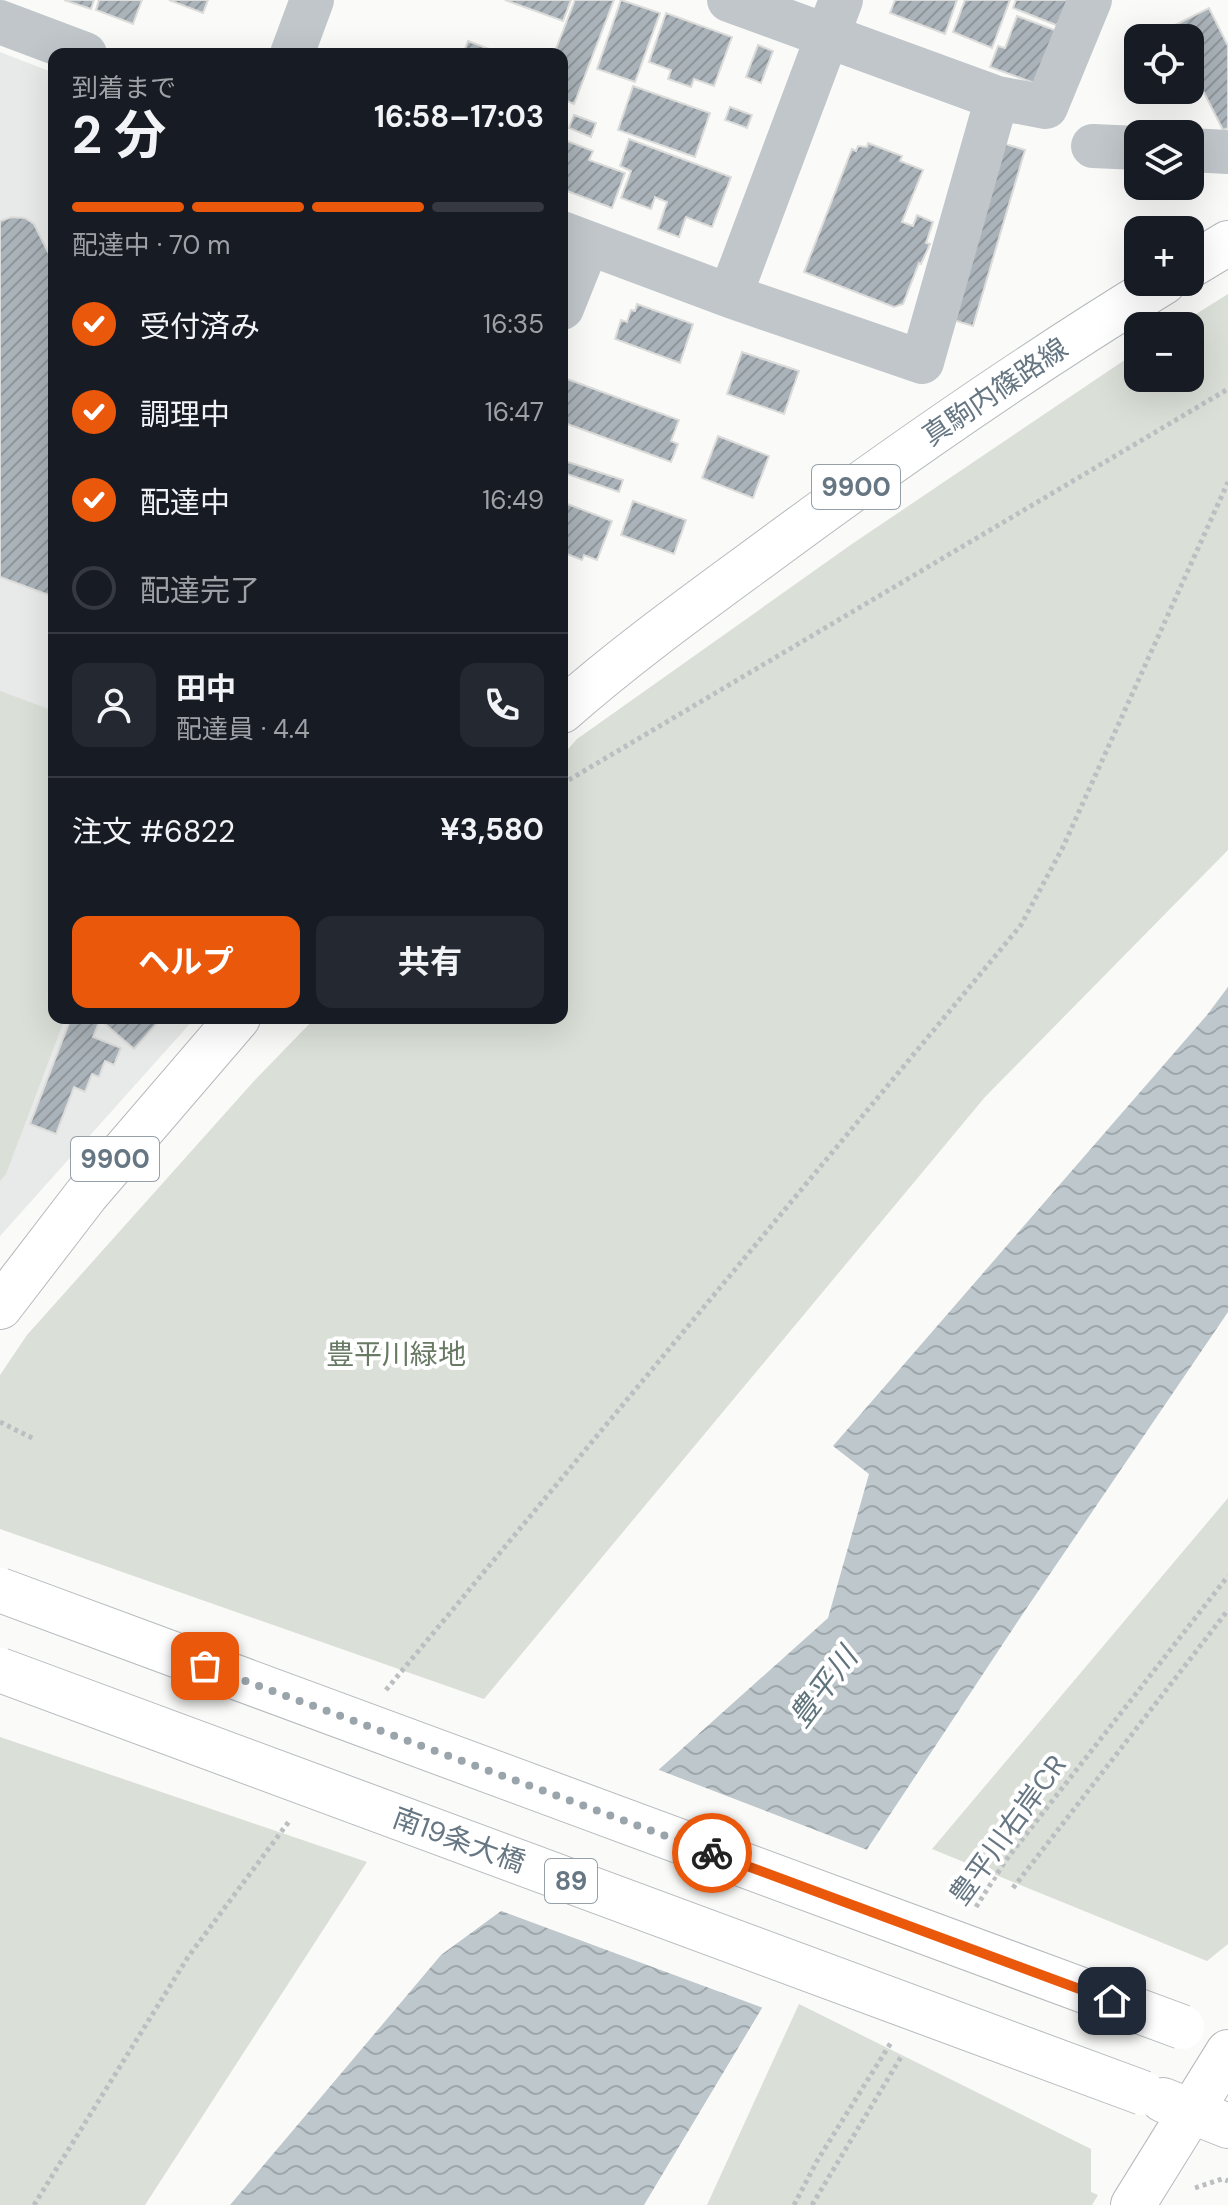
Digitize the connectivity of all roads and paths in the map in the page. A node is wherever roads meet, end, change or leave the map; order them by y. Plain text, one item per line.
1 (312, 0) edge
2 (729, 0) edge
3 (1090, 0) edge
4 (834, 18) edge
5 (0, 22) edge
6 (69, 48) edge
7 (294, 48) edge
8 (997, 98) junction
9 (1093, 146) dead end
10 (1124, 147) edge
11 (1204, 151) edge
12 (1228, 152) edge
13 (575, 238) edge
14 (1228, 243) edge
15 (1204, 258) edge
16 (568, 276) edge
17 (730, 296) junction
18 (1141, 296) edge
19 (1228, 389) edge
20 (1228, 482) edge
21 (568, 706) edge
22 (568, 780) edge
23 (233, 1024) edge
24 (0, 1307) edge
25 (0, 1422) edge
26 (34, 1439) dead end
27 (1228, 1576) edge
28 (0, 1590) edge
29 (1228, 1610) edge
30 (0, 1670) edge
31 (377, 1702) dead end
32 (296, 1811) dead end
33 (1013, 1888) dead end
34 (973, 1912) dead end
35 (899, 2030) dead end
36 (1228, 2045) edge
37 (1228, 2052) edge
38 (901, 2057) dead end
39 (1210, 2118) edge
40 (1228, 2181) edge
41 (1186, 2194) dead end
42 (34, 2205) edge
43 (794, 2205) edge
44 (812, 2205) edge
45 (1133, 2205) edge

1 - 7 street
2 - 4 street
3 - 8 street
4 - 8 street
4 - 17 street
5 - 6 street
8 - 17 street
9 - 10 street
11 - 12 street
13 - 16 street
13 - 17 street
14 - 15 main road
18 - 21 main road, 真駒内篠路線 / 9900
19 - 22 path
20 - 31 path
23 - 24 main road, 9900
25 - 26 path
27 - 34 path, 豊平川右岸CR
28 - 36 main road, bridge
29 - 33 path
30 - 39 main road, 南19条大橋 / 89, bridge
32 - 42 path
35 - 43 path
37 - 39 main road
38 - 44 path
39 - 45 main road
40 - 41 path

